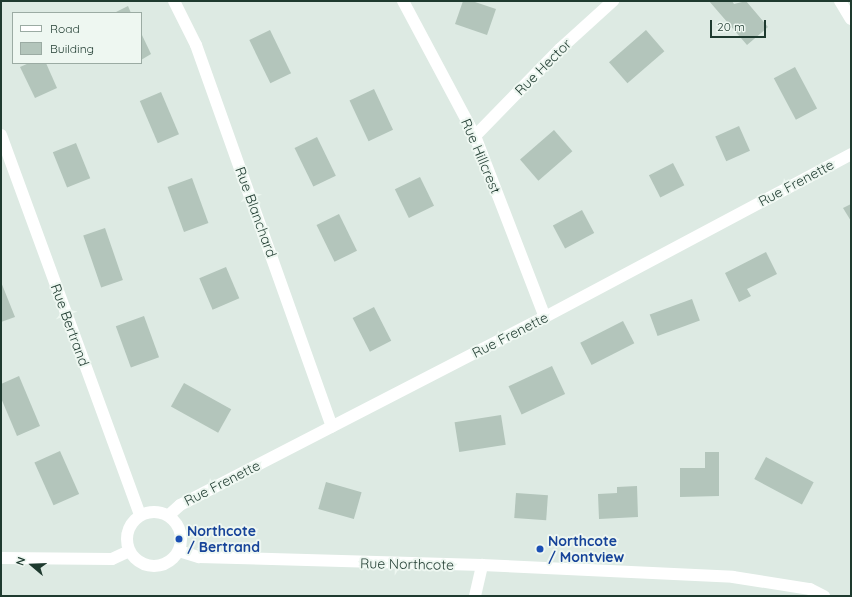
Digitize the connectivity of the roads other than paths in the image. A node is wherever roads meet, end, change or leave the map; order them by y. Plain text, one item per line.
1 (174, 1) edge
2 (402, 1) edge
3 (613, 1) edge
4 (840, 1) edge
5 (851, 19) edge
6 (1, 135) edge
7 (475, 136) junction
8 (851, 154) edge
9 (545, 317) junction
10 (332, 427) junction
11 (140, 514) junction
12 (169, 515) junction
13 (129, 551) junction
14 (179, 551) junction
15 (1, 558) edge
16 (482, 566) junction
17 (476, 596) edge
18 (824, 596) edge

1 - 10 street, Rue Blanchard
2 - 7 street, Rue Hillcrest
3 - 7 street, Rue Hector
4 - 5 street
6 - 11 street, Rue Bertrand
7 - 9 street, Rue Hillcrest
8 - 9 street, Rue Frenette
9 - 10 street, Rue Frenette
10 - 12 street, Rue Frenette
11 - 12 street, Rue Frenette
11 - 13 street
12 - 14 street, Rue Frenette
13 - 14 street
13 - 15 street
14 - 16 street, Rue Northcote
16 - 17 street
16 - 18 street, Rue Northcote

